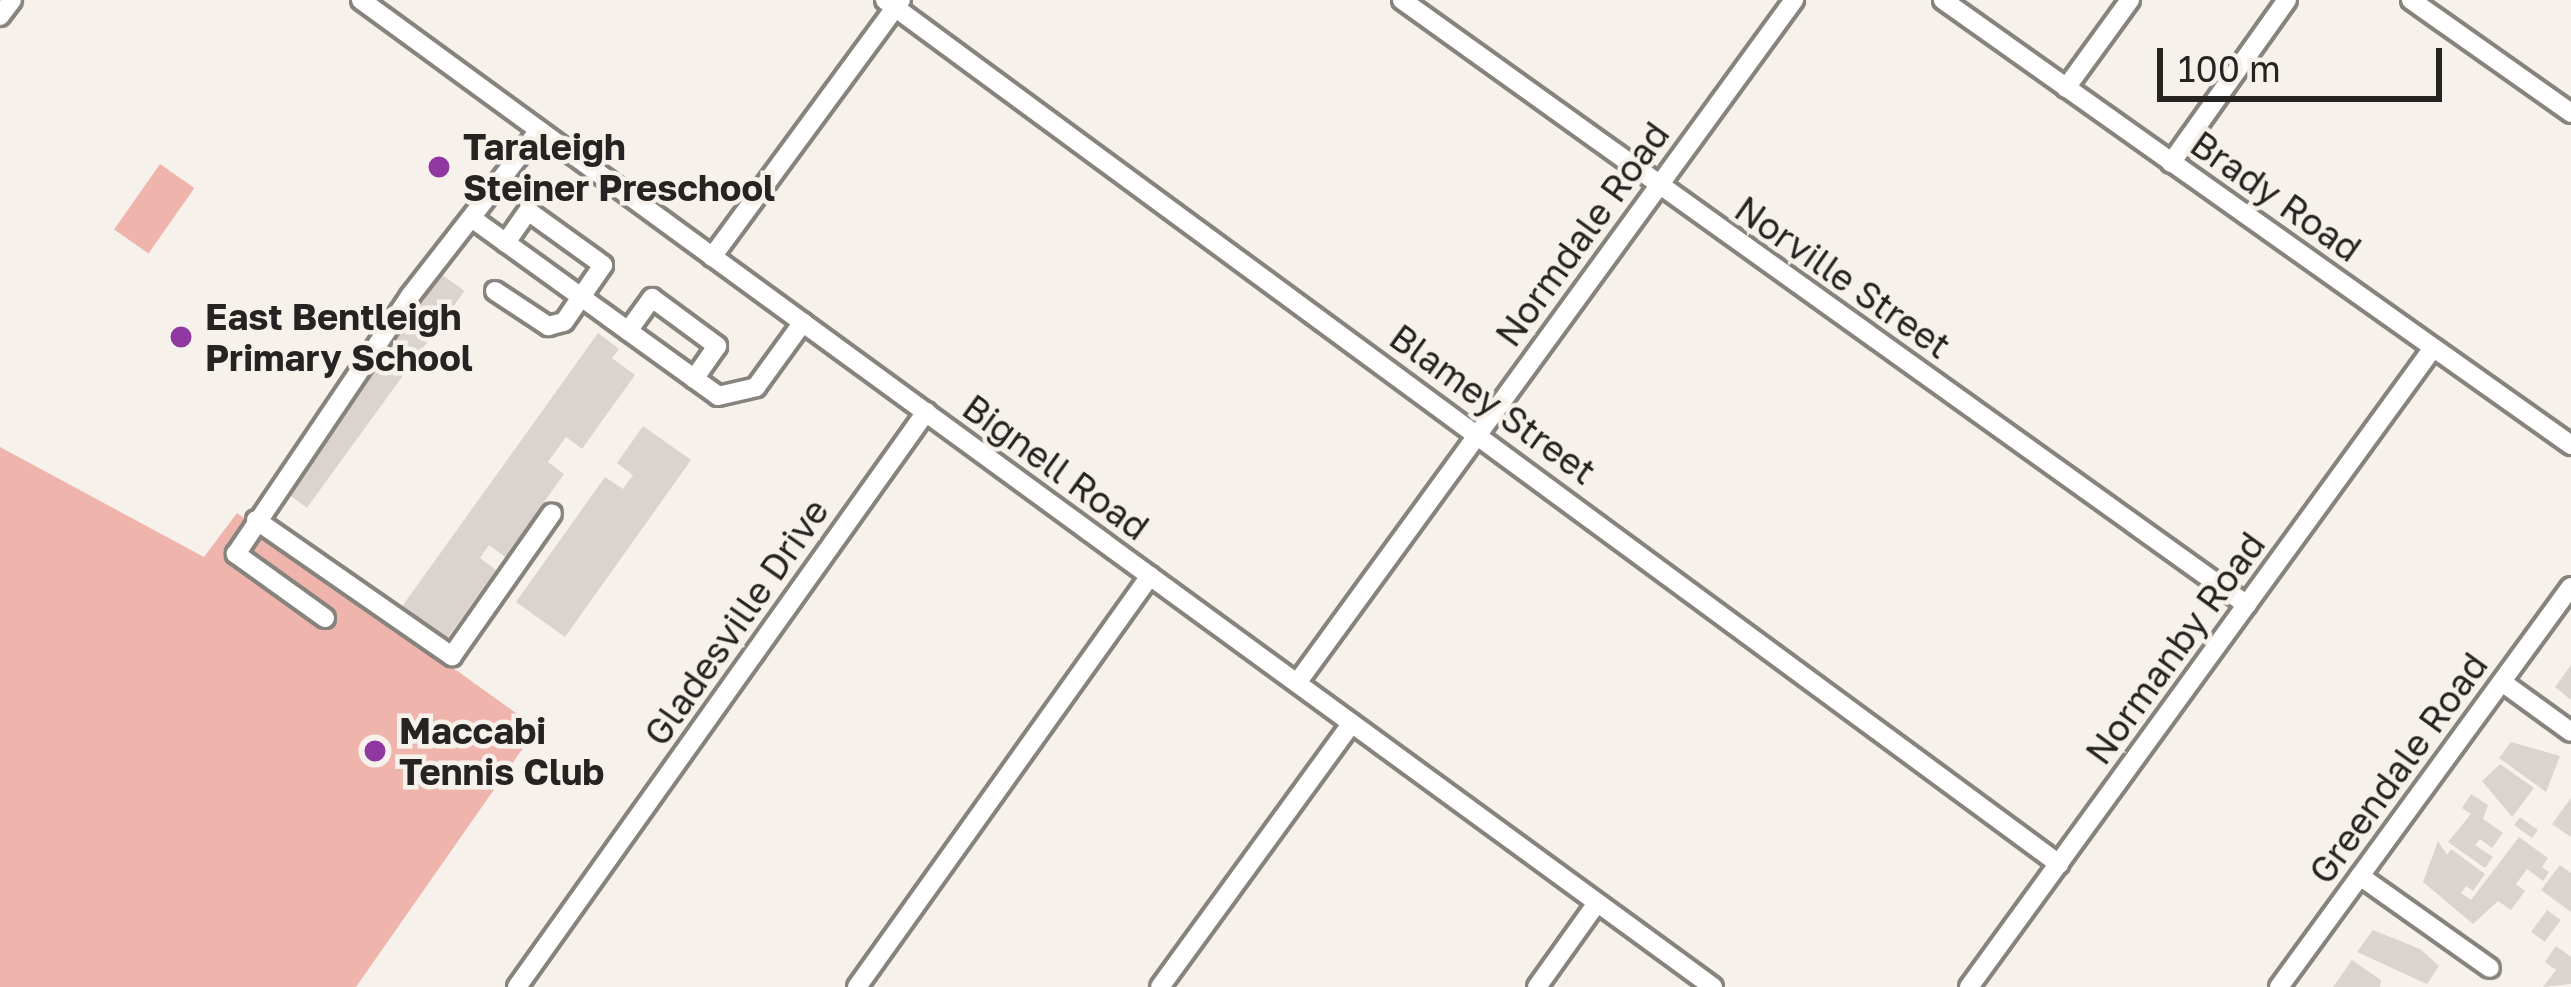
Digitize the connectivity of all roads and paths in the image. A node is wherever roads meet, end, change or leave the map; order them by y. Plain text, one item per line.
1 (12, 0) edge
2 (361, 0) edge
3 (1402, 0) edge
4 (1794, 0) edge
5 (1943, 0) edge
6 (2130, 0) edge
7 (2287, 0) edge
8 (2411, 0) edge
9 (893, 2) edge
10 (0, 16) edge
11 (2066, 88) junction
12 (2571, 113) edge
13 (539, 130) junction
14 (2171, 163) junction
15 (1658, 186) junction
16 (473, 219) junction
17 (506, 243) junction
18 (712, 257) junction
19 (495, 291) dead end
20 (580, 297) junction
21 (803, 322) junction
22 (628, 331) junction
23 (2433, 349) junction
24 (694, 379) junction
25 (926, 412) junction
26 (1477, 434) junction
27 (2571, 446) edge
28 (552, 513) dead end
29 (256, 520) junction
30 (1150, 576) junction
31 (2571, 587) edge
32 (2247, 605) junction
33 (325, 618) dead end
34 (2502, 682) junction
35 (1297, 683) junction
36 (1352, 723) junction
37 (2571, 732) edge
38 (2059, 864) junction
39 (2360, 876) junction
40 (1597, 903) junction
41 (2490, 968) dead end
42 (1702, 984) edge
43 (517, 987) edge
44 (857, 987) edge
45 (1160, 987) edge
46 (1537, 987) edge
47 (1969, 987) edge
48 (2279, 987) edge

1 - 10 street
2 - 13 street, Bignell Road
3 - 15 street, Norville Street
4 - 15 street, Normdale Road
5 - 11 street, Brady Road
6 - 11 street
7 - 14 street
8 - 12 street
9 - 18 street
9 - 26 street, Blamey Street
11 - 14 street, Brady Road
13 - 16 street
13 - 18 street, Bignell Road
14 - 23 street, Brady Road
15 - 26 street, Normdale Road
15 - 32 street, Norville Street
16 - 17 street
16 - 29 street
17 - 20 street
17 - 20 street
18 - 21 street, Bignell Road
19 - 20 street
20 - 22 street
21 - 24 street
21 - 25 street, Bignell Road
22 - 24 street
22 - 24 street
23 - 27 street, Brady Road
23 - 32 street, Normanby Road
25 - 30 street, Bignell Road
25 - 43 street, Gladesville Drive
26 - 35 street, Normdale Road
26 - 38 street, Blamey Street
28 - 29 street
29 - 33 street
30 - 35 street, Bignell Road
30 - 44 street
31 - 34 street, Greendale Road
32 - 38 street, Normanby Road
34 - 37 street
34 - 39 street, Greendale Road
35 - 36 street, Bignell Road
36 - 40 street, Bignell Road
36 - 45 street
38 - 47 street, Normanby Road
39 - 41 street
39 - 48 street, Greendale Road
40 - 42 street, Bignell Road
40 - 46 street

